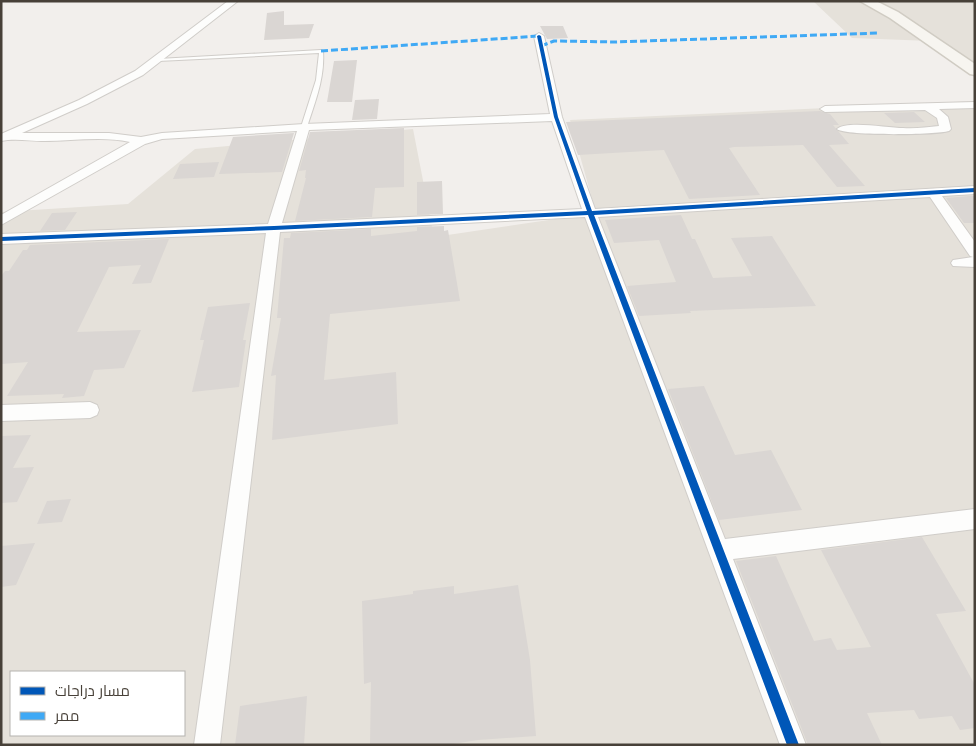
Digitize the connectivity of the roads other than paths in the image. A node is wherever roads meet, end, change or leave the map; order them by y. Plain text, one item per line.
1 (234, 1) edge
2 (866, 1) edge
3 (539, 36) dead end
4 (158, 60) junction
5 (975, 71) edge
6 (975, 105) edge
7 (927, 106) junction
8 (825, 109) dead end
9 (556, 117) junction
10 (304, 127) junction
11 (843, 129) dead end
12 (5, 136) edge
13 (142, 141) junction
14 (975, 190) edge
15 (936, 192) junction
16 (590, 213) junction
17 (1, 221) edge
18 (274, 228) junction
19 (6, 238) edge
20 (1, 253) edge
21 (975, 253) edge
22 (975, 262) edge
23 (958, 263) dead end
24 (90, 410) dead end
25 (1, 413) edge
26 (975, 519) edge
27 (719, 550) junction
28 (207, 745) edge
29 (793, 745) edge

1 - 4 street
2 - 5 street
3 - 9 street
4 - 10 lane
4 - 12 street
6 - 7 street
7 - 8 street
7 - 11 street
9 - 10 street
9 - 16 street
10 - 13 street
10 - 18 street
12 - 13 street
13 - 17 street
14 - 15 street
15 - 16 street
15 - 21 street
16 - 18 street
16 - 27 street
18 - 19 street
18 - 28 street
19 - 20 street
22 - 23 street
24 - 25 street
26 - 27 street
27 - 29 street

